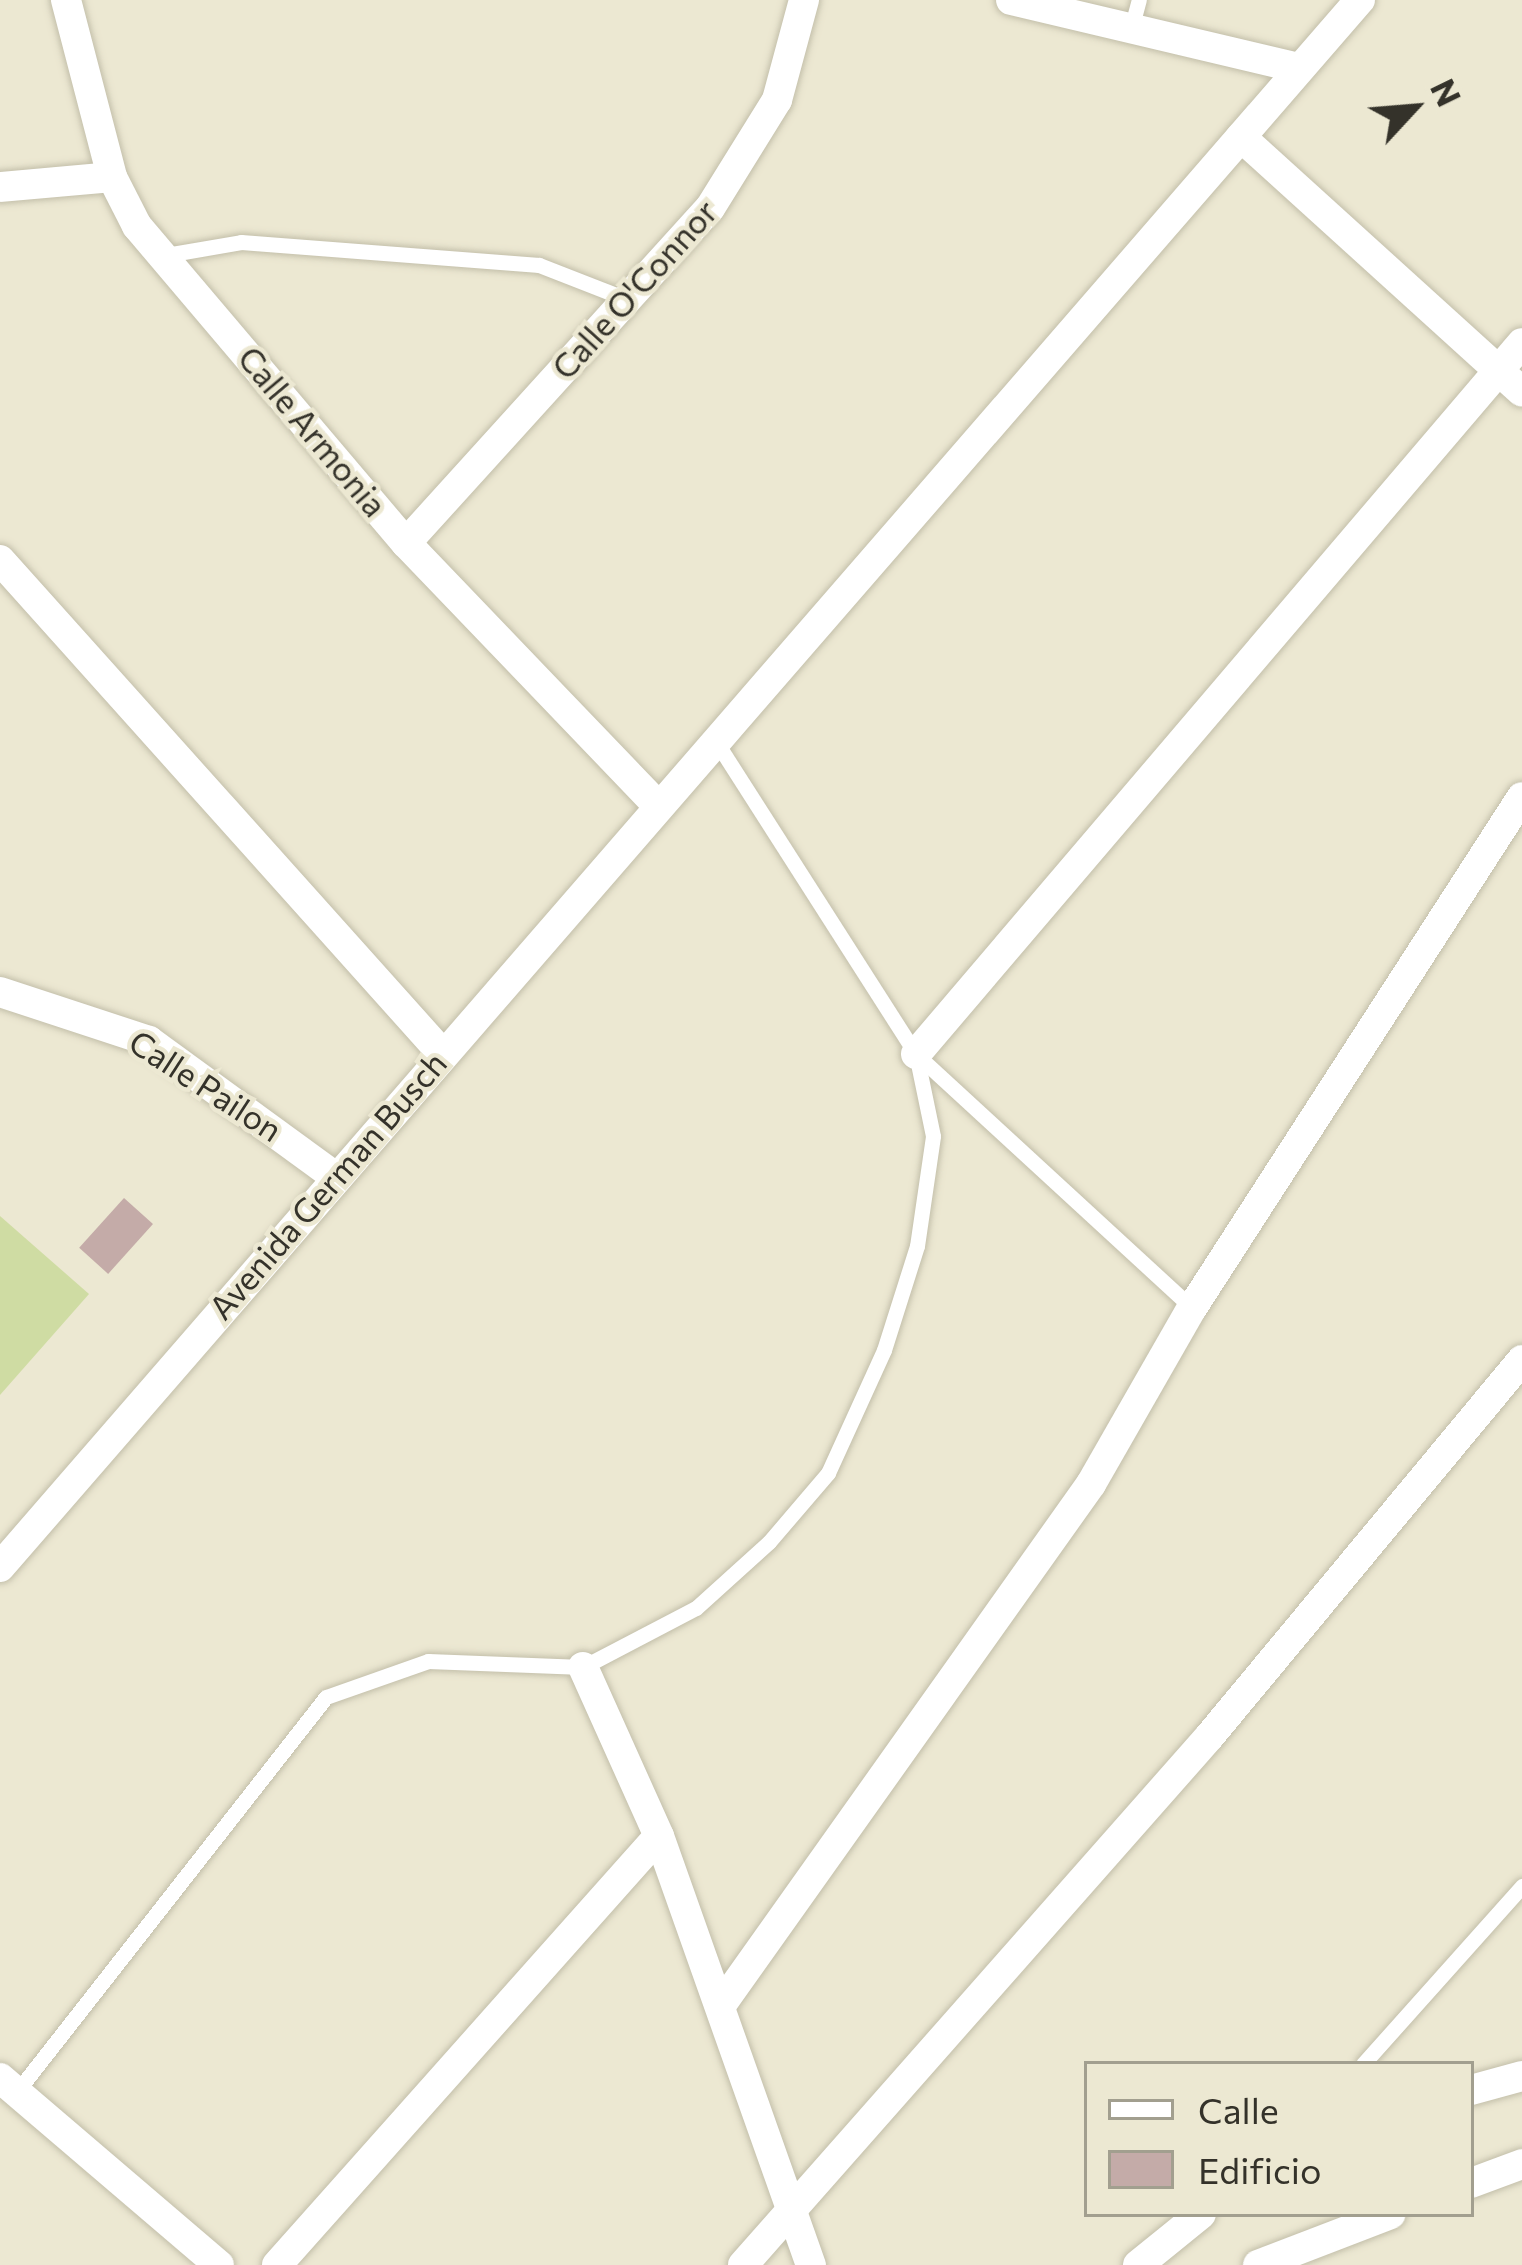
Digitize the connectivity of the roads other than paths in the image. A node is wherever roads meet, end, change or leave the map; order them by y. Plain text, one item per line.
1 (66, 0) edge
2 (803, 0) edge
3 (1011, 0) edge
4 (1360, 0) edge
5 (1135, 14) edge
6 (1300, 68) junction
7 (1241, 136) junction
8 (112, 177) junction
9 (0, 187) edge
10 (166, 255) junction
11 (626, 298) junction
12 (1522, 343) edge
13 (1498, 371) junction
14 (1522, 392) edge
15 (406, 543) junction
16 (0, 560) edge
17 (717, 743) junction
18 (1522, 797) edge
19 (658, 806) junction
20 (0, 992) edge
21 (441, 1052) junction
22 (916, 1054) junction
23 (333, 1175) junction
24 (1192, 1308) junction
25 (1522, 1360) edge
26 (0, 1567) edge
27 (583, 1666) junction
28 (659, 1836) junction
29 (1522, 1886) edge
30 (721, 2005) junction
31 (1366, 2061) edge
32 (1522, 2076) edge
33 (1474, 2089) edge
34 (5, 2095) edge
35 (1522, 2164) edge
36 (1474, 2182) edge
37 (786, 2216) junction
38 (1197, 2217) edge
39 (1383, 2217) edge
40 (219, 2265) edge
41 (277, 2265) edge
42 (743, 2265) edge
43 (811, 2265) edge
44 (1138, 2265) edge
45 (1258, 2265) edge

1 - 8 street, Calle Armonia
2 - 11 street, Calle O'Connor
3 - 5 street
4 - 6 street, Avenida German Busch
5 - 6 street
6 - 7 street, Avenida German Busch
7 - 13 street
7 - 17 street, Avenida German Busch
8 - 9 street
8 - 10 street, Calle Armonia
10 - 11 lane
10 - 15 street, Calle Armonia
11 - 15 street, Calle O'Connor
12 - 13 street
13 - 14 street
13 - 22 street
15 - 19 street, Calle Armonia
16 - 21 street
17 - 19 street, Avenida German Busch
17 - 22 lane
18 - 24 street
19 - 21 street, Avenida German Busch
20 - 23 street, Calle Pailon
21 - 23 street, Avenida German Busch
22 - 24 lane
22 - 27 lane
23 - 26 street, Avenida German Busch
24 - 30 street
25 - 37 street
27 - 28 street
27 - 34 lane
28 - 30 street
28 - 41 street
29 - 31 lane
30 - 37 street
32 - 33 street
34 - 40 street
35 - 36 street
37 - 42 street
37 - 43 street
38 - 44 street
39 - 45 street

